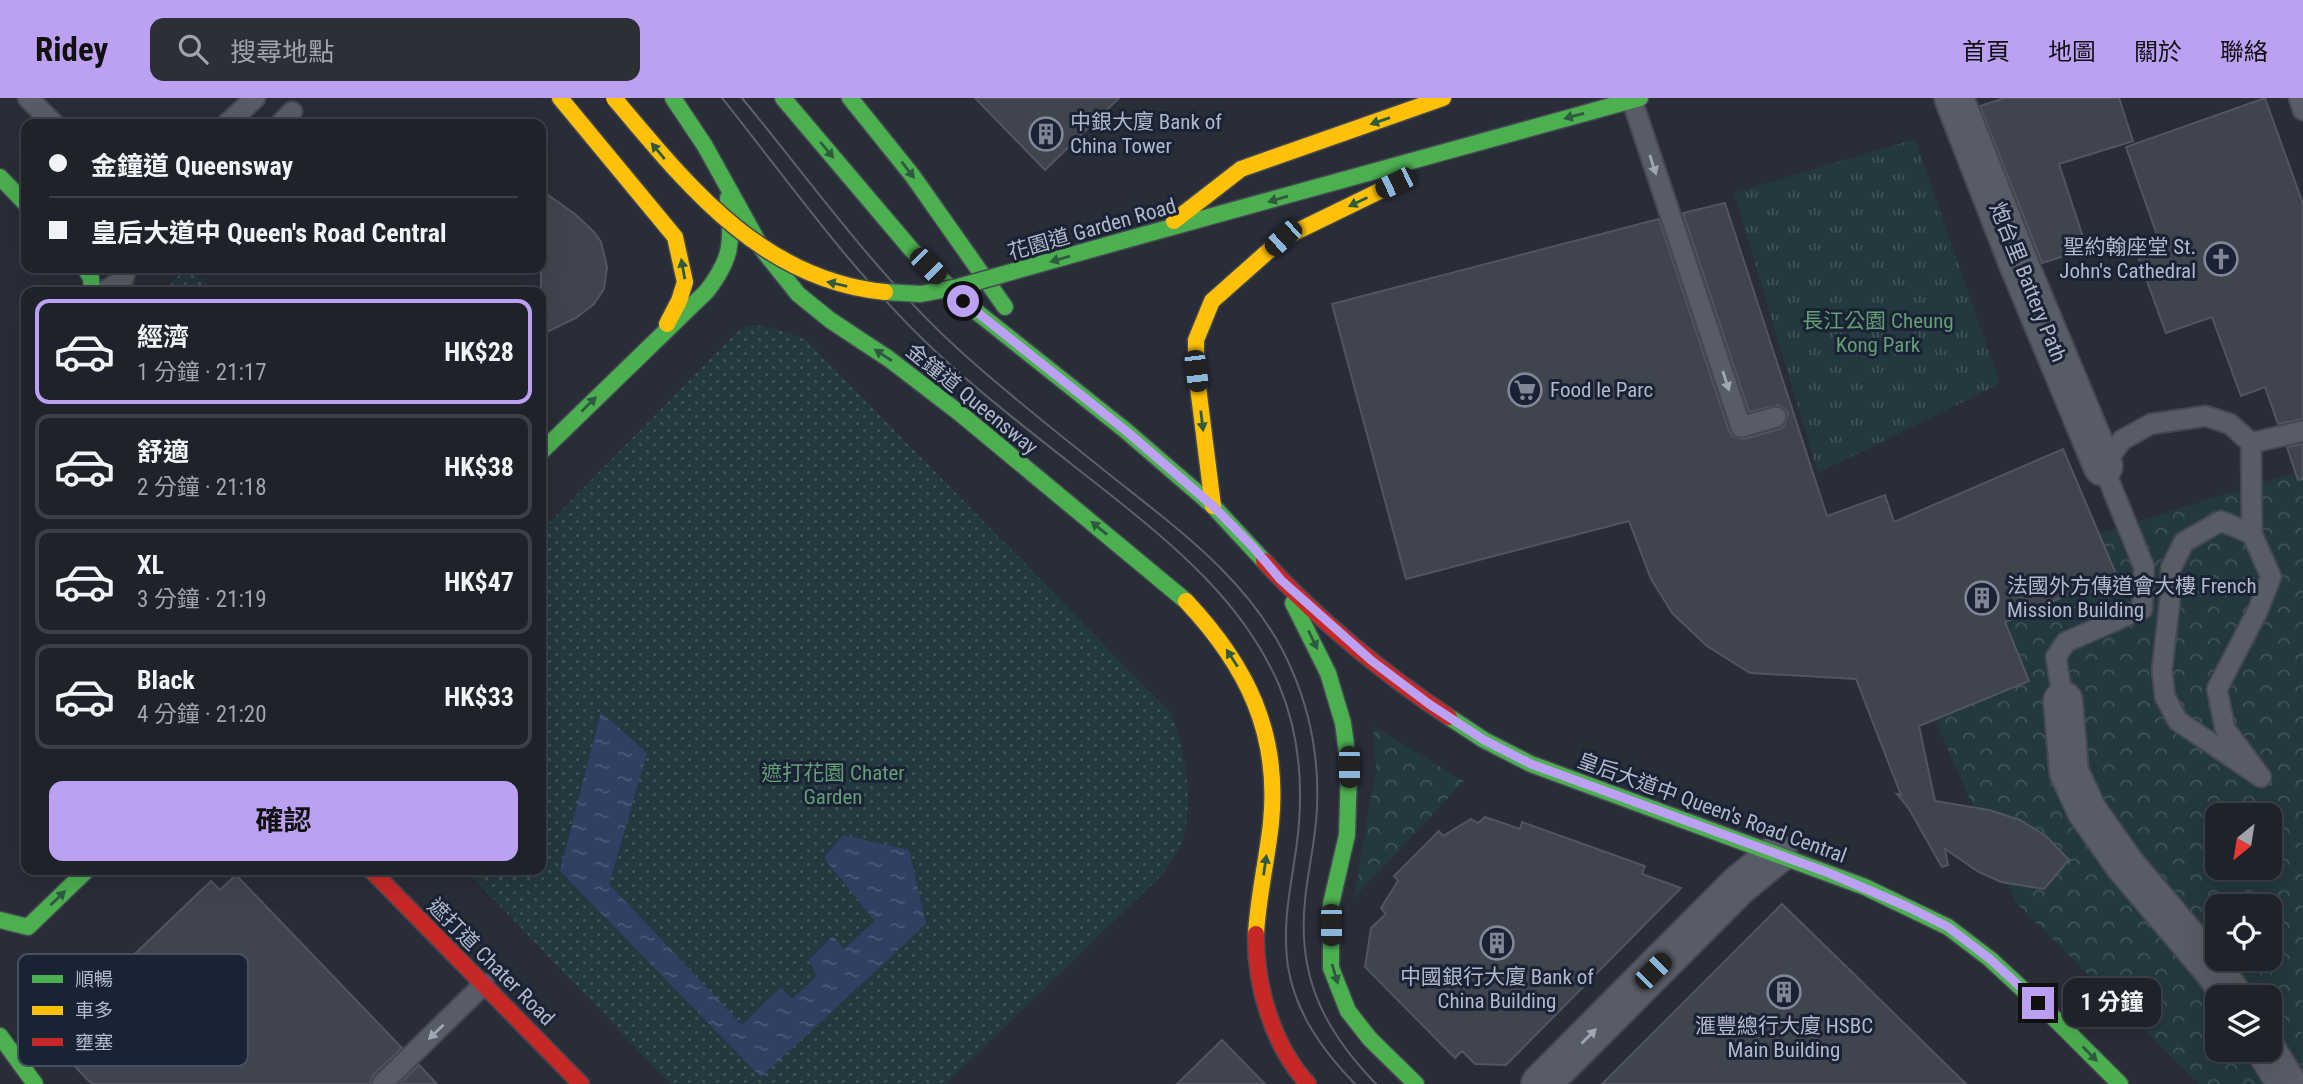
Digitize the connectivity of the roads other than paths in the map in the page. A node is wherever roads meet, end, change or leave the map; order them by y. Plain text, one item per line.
1 (28, 98) edge
2 (255, 98) edge
3 (560, 98) edge
4 (614, 98) edge
5 (673, 98) edge
6 (783, 98) edge
7 (850, 98) edge
8 (1443, 98) edge
9 (1954, 98) edge
10 (2299, 98) edge
11 (1636, 99) edge
12 (2303, 110) edge
13 (49, 119) edge
14 (232, 119) edge
15 (1485, 140) junction
16 (0, 177) edge
17 (727, 185) junction
18 (21, 199) edge
19 (1161, 231) junction
20 (125, 273) edge
21 (111, 287) edge
22 (663, 332) junction
23 (1043, 363) junction
24 (1776, 417) dead end
25 (2303, 431) edge
26 (2251, 443) junction
27 (546, 447) edge
28 (2103, 466) junction
29 (1213, 506) junction
30 (2252, 534) junction
31 (1281, 580) junction
32 (2170, 599) junction
33 (2142, 609) junction
34 (2063, 701) joint
35 (1777, 854) junction
36 (82, 875) edge
37 (376, 875) edge
38 (0, 920) edge
39 (484, 984) junction
40 (2225, 985) edge
41 (0, 1036) edge
42 (18, 1061) edge
43 (2273, 1062) edge
44 (22, 1066) edge
45 (35, 1084) edge
46 (382, 1084) edge
47 (580, 1084) edge
48 (1308, 1084) edge
49 (1416, 1084) edge
50 (1541, 1084) edge
51 (2120, 1084) edge
52 (2287, 1084) edge

1 - 13 lane
2 - 14 lane
22 -> 3 main road
19 -> 4 main road, 花園道 Garden Road, bridge
5 - 17 main road, 金鐘道 Queensway
6 -> 23 main road
7 -> 23 main road
8 -> 19 main road
9 - 28 street, 炮台里 Battery Path
10 - 12 lane
11 -> 15 main road, 花園道 Garden Road
11 -> 24 lane
15 -> 19 main road, 花園道 Garden Road
15 -> 29 main road
16 - 18 main road
17 - 22 main road
48 -> 17 main road, 金鐘道 Queensway
20 - 21 lane
27 -> 22 main road
23 - 29 main road
25 - 26 lane
26 - 28 lane
26 - 30 lane
28 - 33 lane, 炮台里 Battery Path
29 - 31 main road
30 - 32 lane
30 - 32 lane
31 - 35 main road, 皇后大道中 Queen's Road Central
31 -> 49 main road
32 - 33 lane
33 - 34 lane
34 - 40 street
50 -> 35 street
35 -> 51 main road, 皇后大道中 Queen's Road Central
38 -> 36 main road
37 - 39 main road, 遮打道 Chater Road
39 -> 46 lane
39 - 47 main road, 遮打道 Chater Road
41 - 42 main road
43 - 52 street
44 - 45 main road

